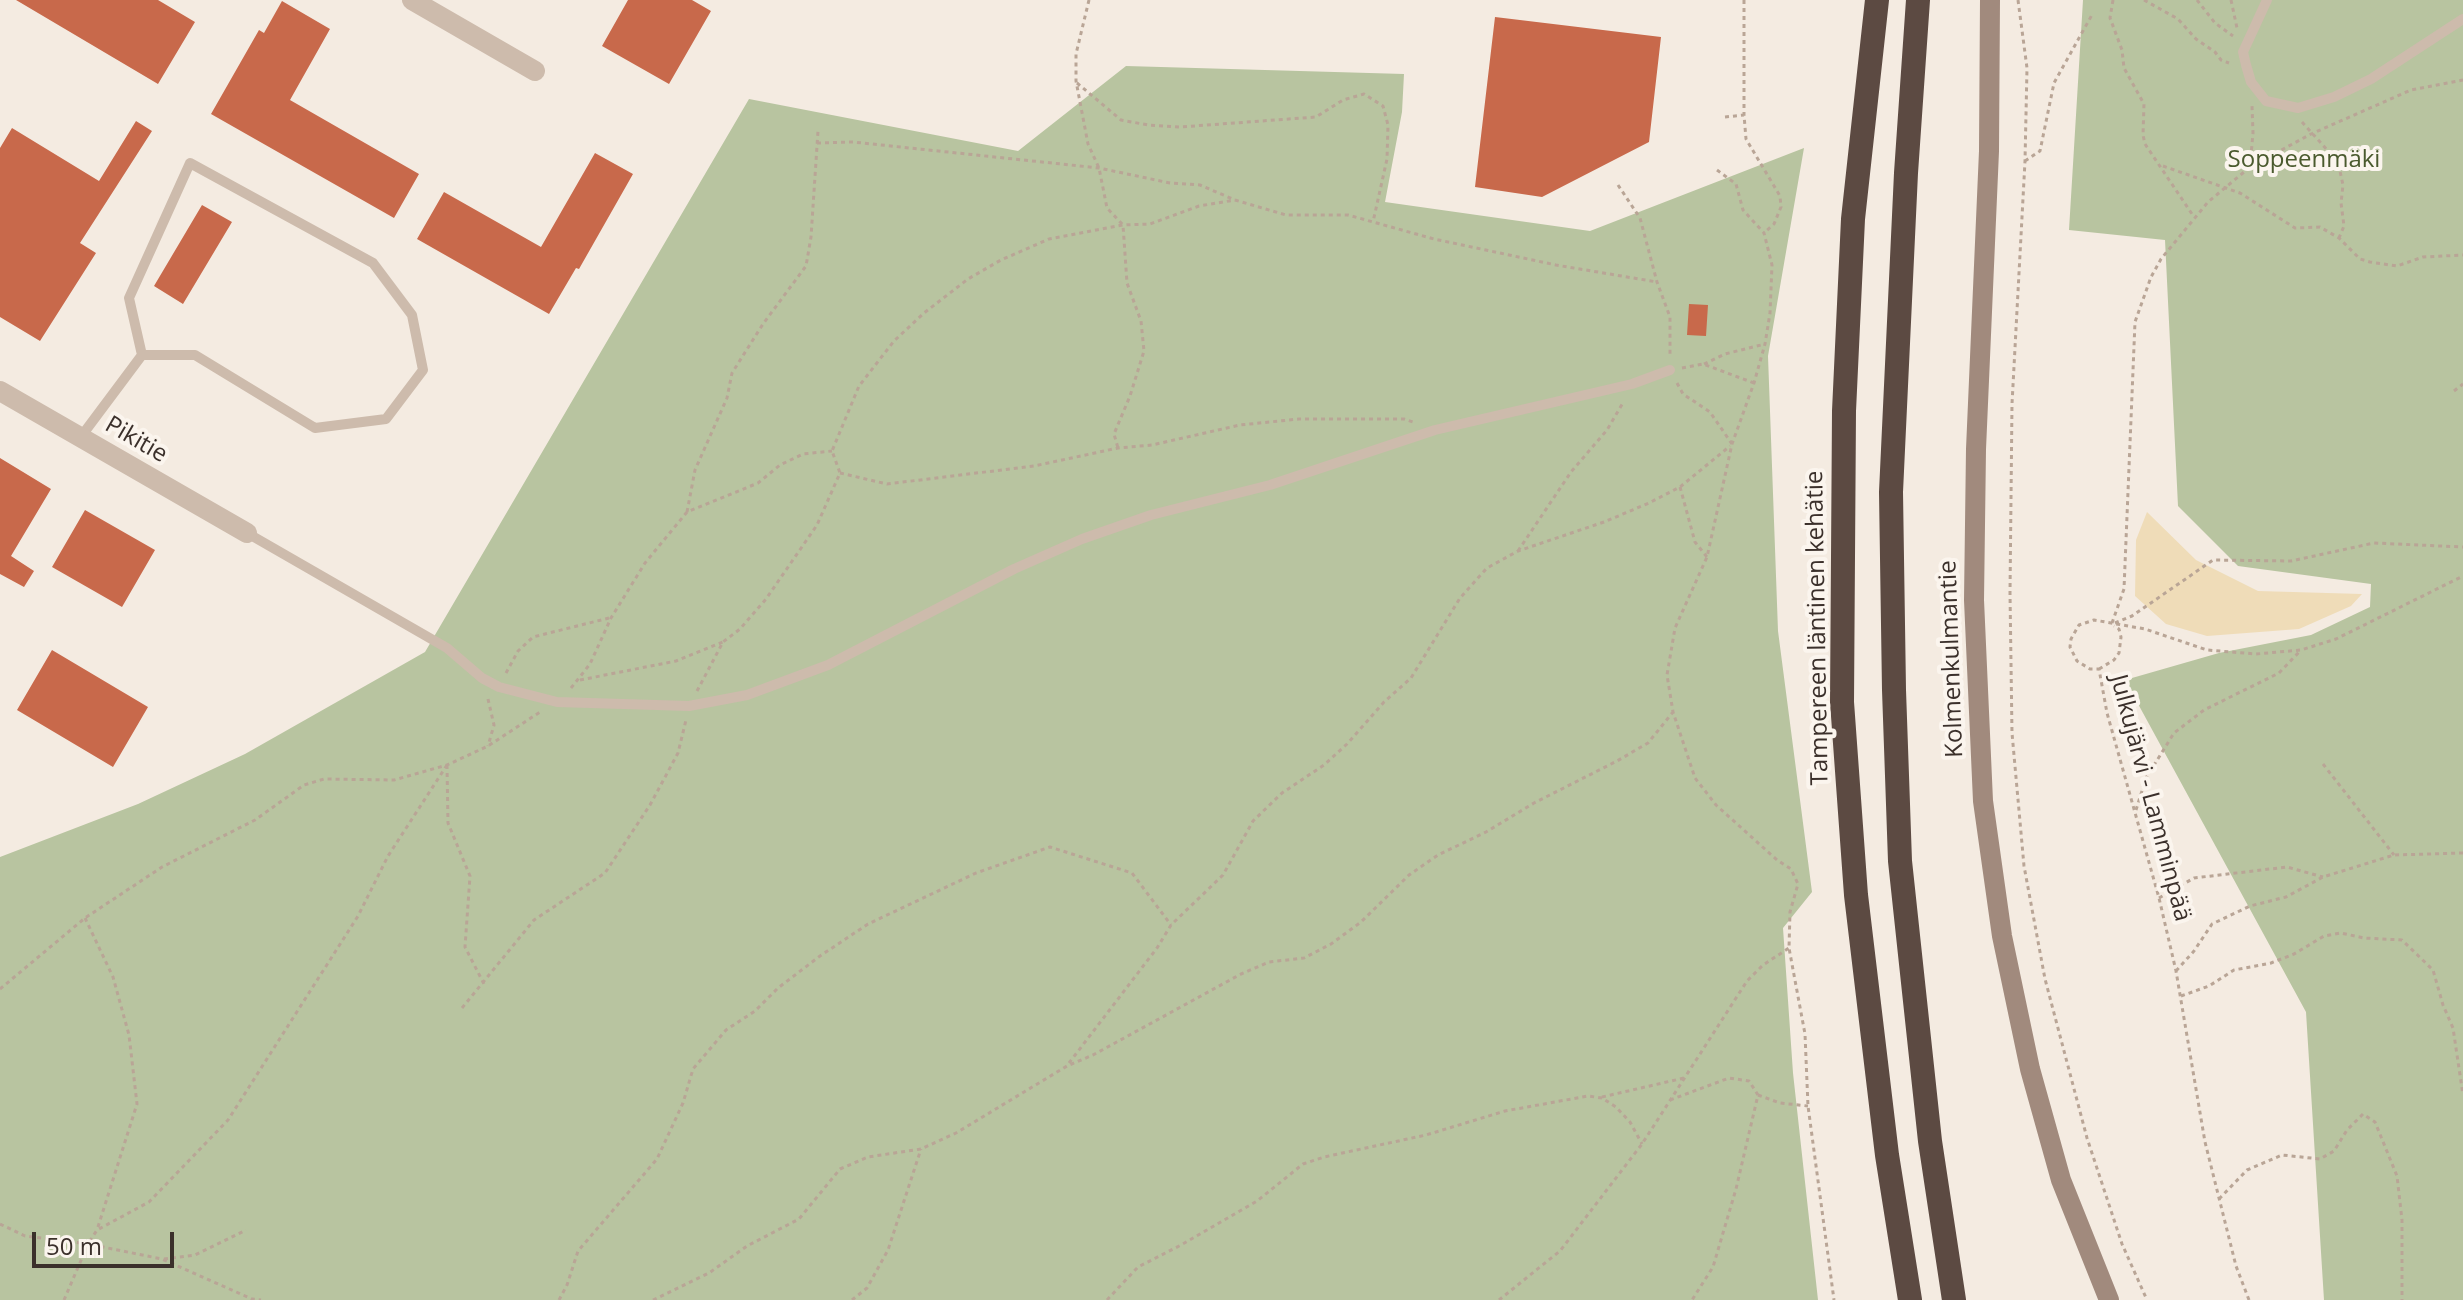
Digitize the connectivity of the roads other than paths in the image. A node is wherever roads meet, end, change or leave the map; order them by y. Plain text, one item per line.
1 (412, 0) edge
2 (1877, 0) edge
3 (1918, 0) edge
4 (1990, 0) edge
5 (2267, 0) edge
6 (2463, 19) edge
7 (535, 71) dead end
8 (142, 355) junction
9 (1670, 370) road end
10 (0, 391) edge
11 (80, 438) junction
12 (247, 533) joint
13 (1910, 1300) edge
14 (1954, 1300) edge
15 (2109, 1300) edge

1 - 7 street
2 - 13 highway, Tampereen läntinen kehätie
3 - 14 highway
4 - 15 street, Kolmenkulmantie
5 - 6 lane
8 - 8 lane
8 - 11 lane
9 - 12 lane
10 - 11 street, Pikitie
11 - 12 street, Pikitie

